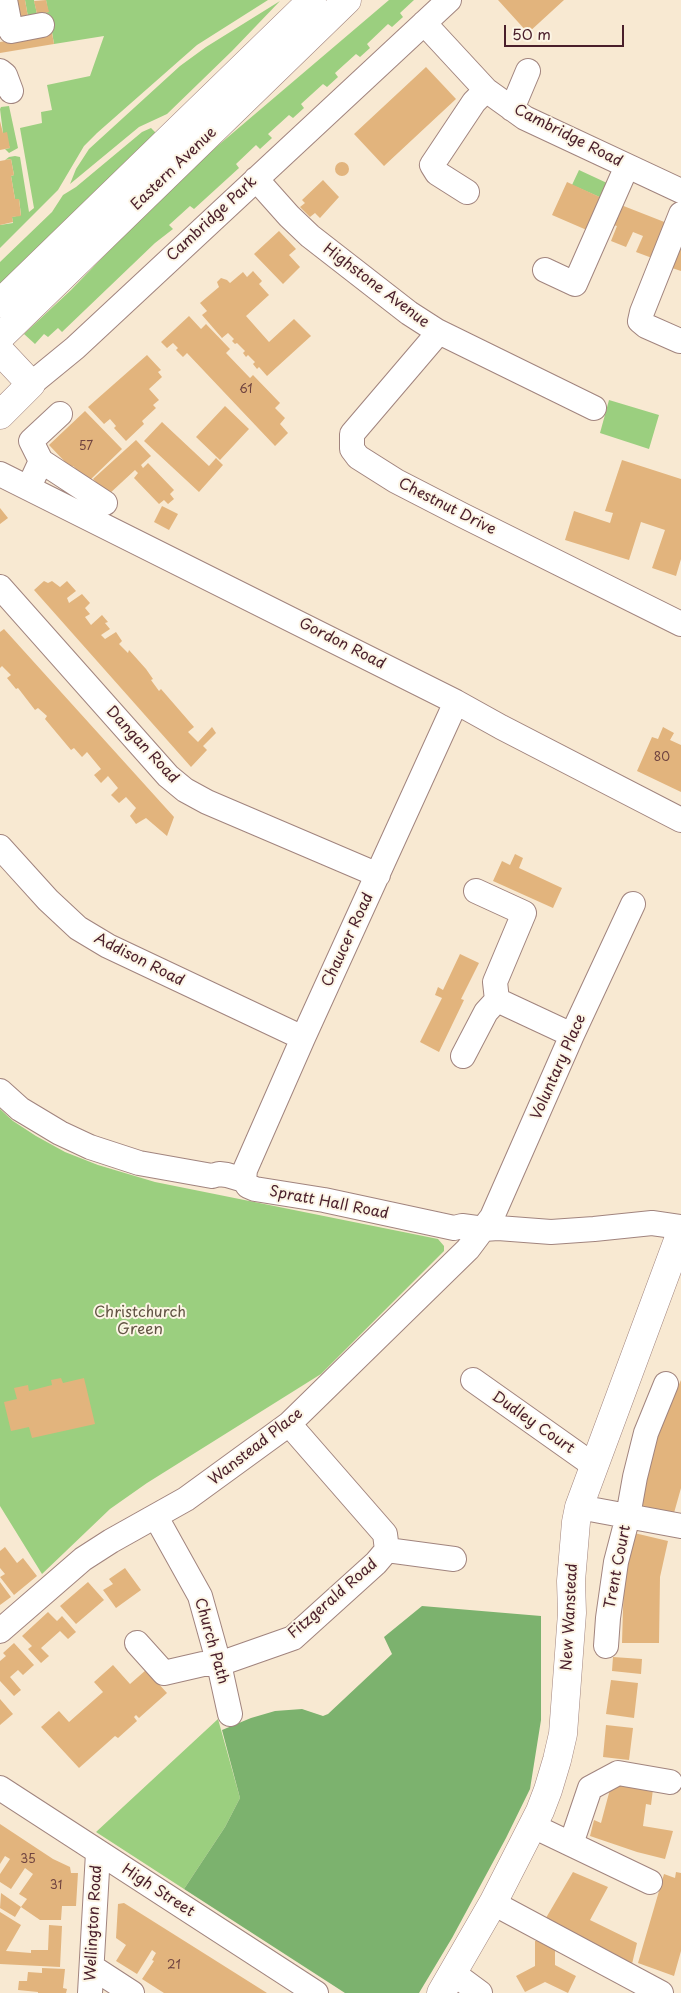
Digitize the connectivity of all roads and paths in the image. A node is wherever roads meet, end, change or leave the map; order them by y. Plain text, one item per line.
1 (5, 0) edge
2 (312, 0) edge
3 (347, 0) edge
4 (364, 0) edge
5 (449, 0) edge
6 (424, 23) junction
7 (42, 26) dead end
8 (277, 69) junction
9 (528, 71) dead end
10 (486, 90) junction
11 (512, 109) junction
12 (627, 166) junction
13 (256, 179) junction
14 (681, 191) edge
15 (467, 192) dead end
16 (681, 214) edge
17 (545, 270) dead end
18 (0, 303) edge
19 (437, 331) junction
20 (680, 341) dead end
21 (2, 348) edge
22 (31, 384) junction
23 (594, 408) dead end
24 (0, 414) edge
25 (60, 414) dead end
26 (41, 461) junction
27 (0, 474) edge
28 (29, 487) junction
29 (105, 503) dead end
30 (0, 587) edge
31 (681, 624) edge
32 (456, 702) junction
33 (681, 820) edge
34 (0, 848) edge
35 (378, 875) junction
36 (476, 891) dead end
37 (633, 904) dead end
38 (497, 1000) junction
39 (572, 1035) junction
40 (303, 1038) junction
41 (463, 1056) dead end
42 (0, 1091) edge
43 (244, 1180) junction
44 (681, 1226) edge
45 (484, 1229) junction
46 (681, 1232) edge
47 (473, 1380) dead end
48 (666, 1384) dead end
49 (289, 1424) junction
50 (594, 1465) junction
51 (579, 1507) junction
52 (628, 1516) junction
53 (156, 1517) junction
54 (681, 1526) edge
55 (387, 1550) junction
56 (454, 1560) dead end
57 (572, 1613) junction
58 (608, 1618) junction
59 (0, 1631) edge
60 (137, 1643) dead end
61 (606, 1646) dead end
62 (219, 1664) junction
63 (230, 1714) dead end
64 (670, 1782) dead end
65 (0, 1788) edge
66 (533, 1826) junction
67 (571, 1844) junction
68 (98, 1853) junction
69 (650, 1882) dead end
70 (493, 1903) junction
71 (92, 1967) junction
72 (447, 1983) edge
73 (90, 1993) edge
74 (132, 1993) edge
75 (316, 1993) edge
76 (480, 1993) edge
77 (661, 1993) edge

1 - 7 street
2 - 18 main road, Eastern Avenue
3 - 8 main road, Eastern Avenue
4 - 8 main road
5 - 6 street, Cambridge Park
6 - 10 street, Cambridge Road
6 - 13 street, Cambridge Park
8 - 21 main road, Eastern Avenue
9 - 11 street
10 - 11 street, Cambridge Road
10 - 15 street
11 - 12 street, Cambridge Road
12 - 14 street, Cambridge Road
12 - 17 street
13 - 19 street, Highstone Avenue
13 - 22 street, Cambridge Park
16 - 20 street
19 - 23 street, Highstone Avenue
19 - 31 street, Chestnut Drive
21 - 22 main road
22 - 24 main road, Cambridge Park
25 - 26 street
26 - 28 street
26 - 29 street
27 - 28 street, Gordon Road
28 - 32 street, Gordon Road
30 - 35 street, Dangan Road
32 - 33 street, Gordon Road
32 - 35 street, Chaucer Road
34 - 40 street, Addison Road
35 - 40 street, Chaucer Road
36 - 38 street
37 - 39 street, Voluntary Place
38 - 39 street
38 - 41 street
39 - 45 street, Voluntary Place
40 - 43 street, Chaucer Road
42 - 43 street, Spratt Hall Road
43 - 45 street, Spratt Hall Road
44 - 45 street, Spratt Hall Road
45 - 49 street, Wanstead Place
46 - 50 main road, New Wanstead
47 - 50 street, Dudley Court
48 - 52 street, Trent Court
49 - 53 street, Wanstead Place
49 - 55 street, Fitzgerald Road
50 - 51 main road, New Wanstead
51 - 52 street
51 - 57 main road, New Wanstead
52 - 54 street
52 - 58 street, Trent Court
53 - 59 street, Wanstead Place
53 - 62 street, Church Path
55 - 56 street, Fitzgerald Road
55 - 62 street, Fitzgerald Road
57 - 58 street, Trent Court
57 - 66 main road, New Wanstead
58 - 61 street, Trent Court
60 - 62 street, Fitzgerald Road
62 - 63 street, Church Path
64 - 67 street
65 - 68 street, High Street
66 - 67 street
66 - 70 main road, New Wanstead
67 - 69 street
68 - 71 street, Wellington Road
68 - 75 street, High Street
70 - 72 main road, New Wanstead
70 - 77 street
71 - 73 street, Wellington Road
71 - 74 street
72 - 76 street

